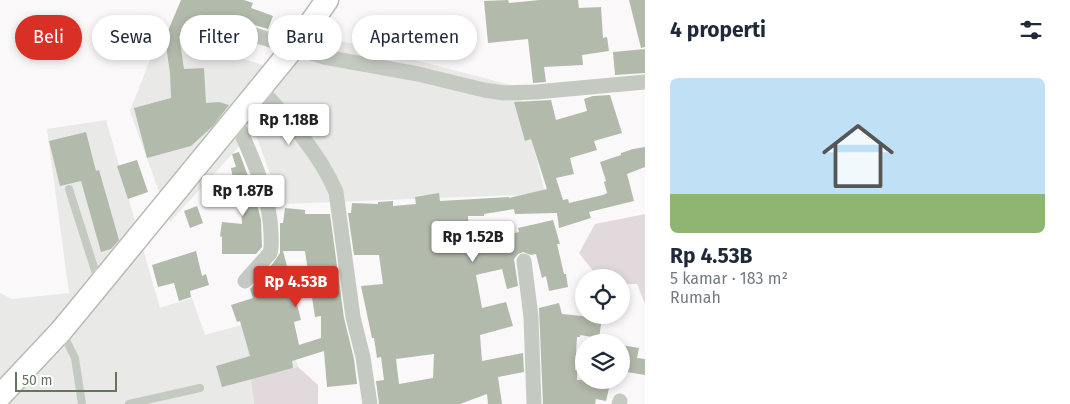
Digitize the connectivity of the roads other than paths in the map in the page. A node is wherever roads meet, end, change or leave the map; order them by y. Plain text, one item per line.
1 (327, 0) edge
2 (316, 15) edge
3 (283, 60) edge
4 (338, 60) edge
5 (645, 82) edge
6 (260, 89) junction
7 (235, 119) junction
8 (69, 189) dead end
9 (524, 261) dead end
10 (245, 281) dead end
11 (100, 285) junction
12 (61, 331) junction
13 (200, 388) dead end
14 (0, 396) edge
15 (82, 404) edge
16 (129, 404) edge
17 (370, 404) edge
18 (534, 404) edge

1 - 2 main road
3 - 6 main road
4 - 5 street
6 - 7 main road
6 - 17 street
7 - 10 street
7 - 11 main road
8 - 11 lane
9 - 18 street
11 - 12 main road
12 - 14 main road
12 - 15 lane
13 - 16 lane

